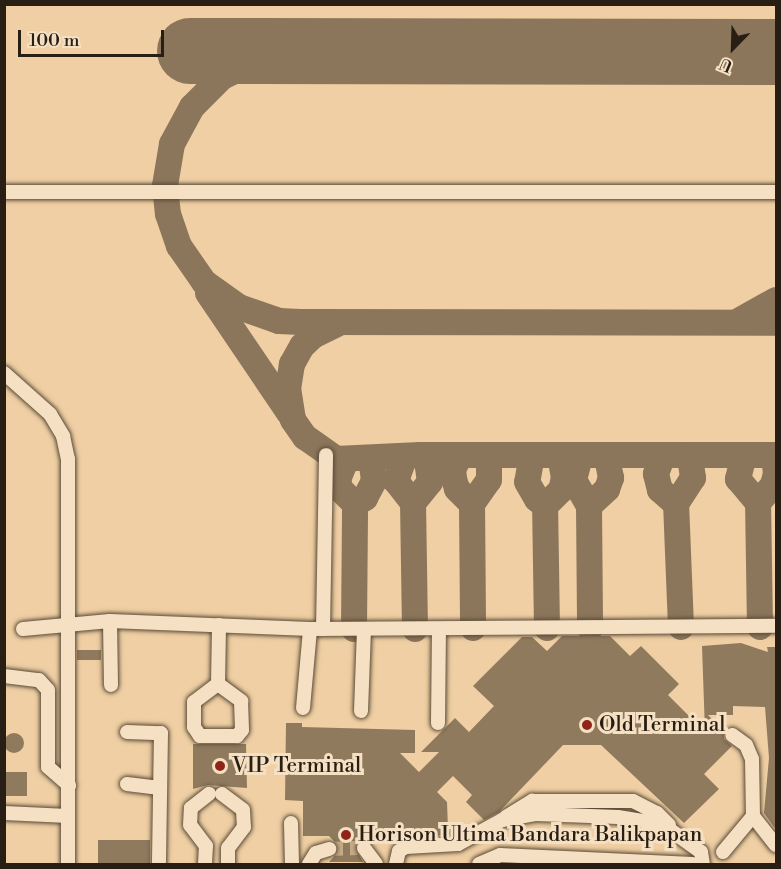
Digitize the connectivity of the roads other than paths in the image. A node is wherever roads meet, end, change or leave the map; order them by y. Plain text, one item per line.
1 (4, 192) edge
2 (777, 192) edge
3 (4, 373) edge
4 (326, 455) dead end
5 (110, 621) junction
6 (69, 624) junction
7 (219, 625) junction
8 (777, 626) edge
9 (23, 629) dead end
10 (317, 629) junction
11 (439, 629) junction
12 (364, 630) junction
13 (4, 676) edge
14 (218, 684) junction
15 (111, 685) dead end
16 (303, 708) dead end
17 (360, 711) dead end
18 (438, 723) dead end
19 (127, 732) dead end
20 (732, 735) dead end
21 (127, 783) dead end
22 (69, 785) junction
23 (160, 788) junction
24 (4, 813) edge
25 (69, 816) junction
26 (753, 816) junction
27 (291, 823) dead end
28 (777, 845) edge
29 (206, 846) junction
30 (228, 848) junction
31 (364, 848) dead end
32 (564, 848) dead end
33 (329, 849) tunnel mouth
34 (723, 852) dead end
35 (699, 860) edge
36 (613, 861) junction
37 (68, 864) edge
38 (159, 864) edge
39 (205, 864) edge
40 (228, 864) edge
41 (291, 864) edge
42 (309, 864) edge
43 (376, 864) edge
44 (396, 864) edge
45 (479, 864) edge

1 - 2 street
3 - 6 street
4 - 10 street
5 - 6 street
5 - 7 street
5 - 15 street
6 - 9 street
6 - 22 street
7 - 10 street
7 - 14 street
8 - 11 street
10 - 12 street
10 - 16 street
11 - 12 street
11 - 18 street
12 - 17 street
13 - 22 street
14 - 14 street
19 - 23 street
20 - 26 street
21 - 23 street
22 - 25 street
23 - 38 street
24 - 25 street
25 - 37 street
26 - 28 street
26 - 34 street
27 - 41 street
29 - 30 street
29 - 30 street
29 - 39 street
30 - 40 street
31 - 43 street
32 - 36 street
33 - 42 street
35 - 36 street
35 - 44 street
36 - 45 street

